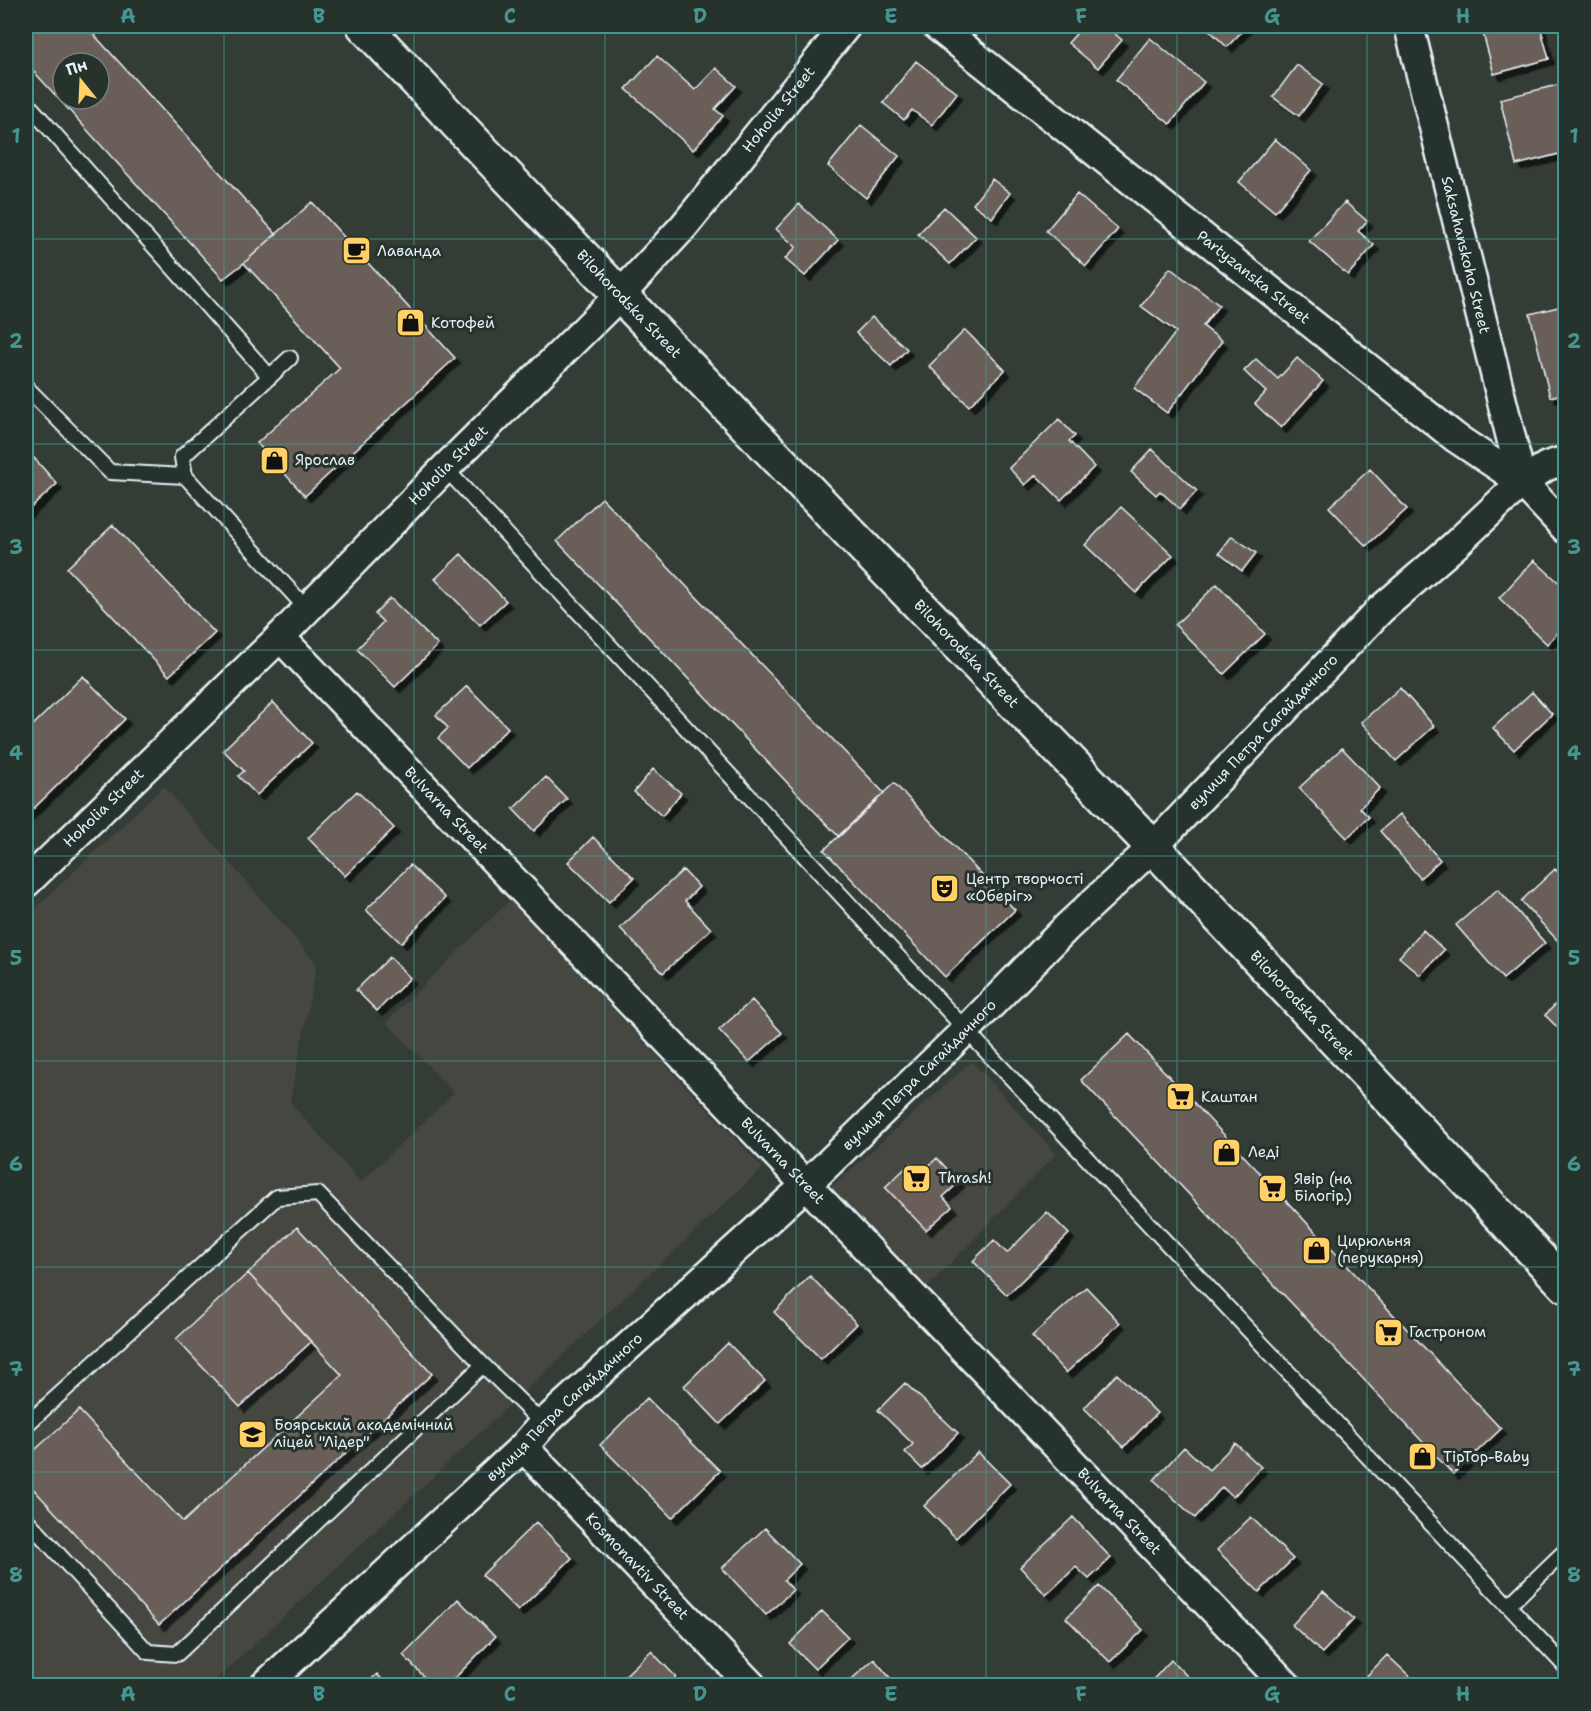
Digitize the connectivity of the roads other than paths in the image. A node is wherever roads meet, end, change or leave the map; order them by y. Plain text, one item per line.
1 (364, 26) edge
2 (846, 26) edge
3 (937, 26) edge
4 (1408, 26) edge
5 (26, 102) edge
6 (620, 295) junction
7 (290, 358) dead end
8 (270, 377) junction
9 (26, 387) edge
10 (1566, 460) edge
11 (445, 468) junction
12 (185, 476) junction
13 (1522, 482) junction
14 (1566, 529) edge
15 (307, 609) junction
16 (280, 636) junction
17 (1153, 847) junction
18 (26, 883) edge
19 (966, 1030) junction
20 (806, 1185) junction
21 (1566, 1286) edge
22 (483, 1365) junction
23 (543, 1424) junction
24 (26, 1425) edge
25 (523, 1447) junction
26 (26, 1519) edge
27 (1566, 1550) edge
28 (1508, 1606) junction
29 (1566, 1667) edge
30 (264, 1686) edge
31 (752, 1686) edge
32 (1287, 1686) edge

1 - 6 street, Bilohorodska Street
2 - 6 street, Hoholia Street
3 - 13 street, Partyzanska Street
4 - 13 street, Saksahanskoho Street
5 - 8 lane
6 - 11 street, Hoholia Street
6 - 17 street, Bilohorodska Street
7 - 8 lane
8 - 12 lane
9 - 12 lane
10 - 13 street, вулиця Петра Сагайдачного
11 - 15 street, Hoholia Street
11 - 19 lane
12 - 15 lane
13 - 14 street, Partyzanska Street
13 - 17 street, вулиця Петра Сагайдачного
15 - 16 street, Hoholia Street
16 - 18 street, Hoholia Street
16 - 20 street, Bulvarna Street
17 - 19 street, вулиця Петра Сагайдачного
17 - 21 street, Bilohorodska Street
19 - 20 street, вулиця Петра Сагайдачного
19 - 28 lane
20 - 23 street, вулиця Петра Сагайдачного
20 - 32 street, Bulvarna Street
22 - 23 lane
22 - 24 lane
22 - 26 lane
23 - 25 street, вулиця Петра Сагайдачного
25 - 30 street, вулиця Петра Сагайдачного
25 - 31 street, Kosmonavtiv Street
27 - 28 lane
28 - 29 lane

